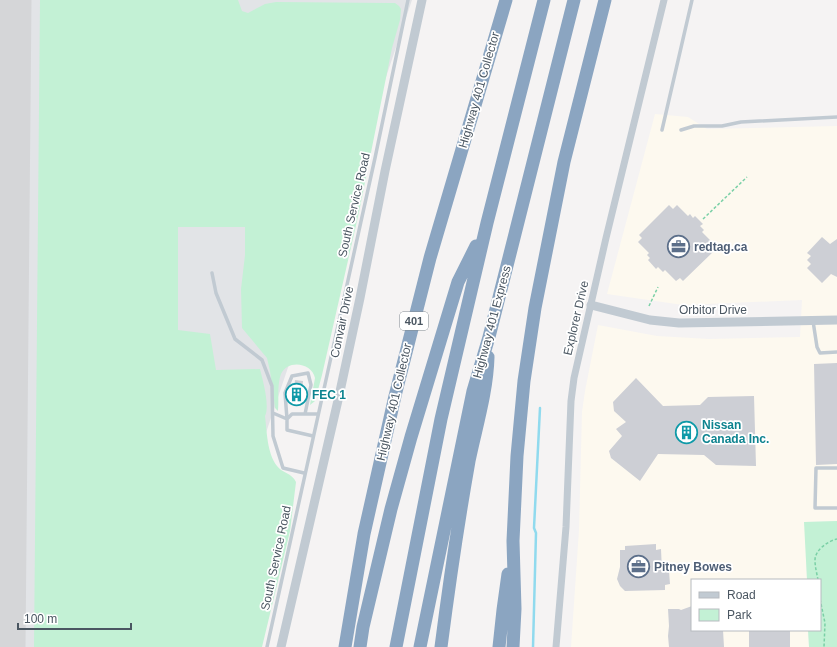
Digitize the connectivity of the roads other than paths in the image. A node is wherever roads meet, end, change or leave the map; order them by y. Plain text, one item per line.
1 (408, 0) edge
2 (422, 0) edge
3 (506, 0) edge
4 (544, 0) edge
5 (574, 0) edge
6 (606, 0) edge
7 (664, 0) edge
8 (692, 0) edge
9 (837, 117) edge
10 (662, 130) dead end
11 (681, 130) dead end
12 (487, 223) junction
13 (212, 273) dead end
14 (591, 306) junction
15 (837, 320) edge
16 (813, 321) junction
17 (489, 337) junction
18 (837, 352) edge
19 (273, 413) junction
20 (305, 414) junction
21 (318, 414) junction
22 (287, 419) junction
23 (313, 436) junction
24 (837, 468) edge
25 (304, 473) junction
26 (837, 508) edge
27 (513, 541) junction
28 (267, 647) edge
29 (281, 647) edge
30 (345, 647) edge
31 (360, 647) edge
32 (396, 647) edge
33 (420, 647) edge
34 (441, 647) edge
35 (499, 647) edge
36 (513, 647) edge
37 (556, 647) edge

1 - 21 lane, South Service Road
2 - 29 street, Convair Drive
3 - 30 highway, Highway 401 Collector / 401
4 - 12 highway
5 - 17 highway, Highway 401 Express
6 - 27 highway
7 - 14 street, Explorer Drive
8 - 10 lane
9 - 11 lane
12 - 31 highway
12 - 32 highway
13 - 19 lane
14 - 16 street, Orbitor Drive
14 - 37 street, Explorer Drive
15 - 16 street, Orbitor Drive
16 - 18 lane
17 - 33 highway, Highway 401 Express
17 - 34 highway
19 - 22 lane
19 - 25 lane
20 - 21 lane
20 - 22 lane
20 - 22 lane
21 - 23 lane, South Service Road
22 - 23 lane
23 - 25 lane, South Service Road
24 - 26 lane
25 - 28 lane, South Service Road
27 - 35 highway
27 - 36 highway

